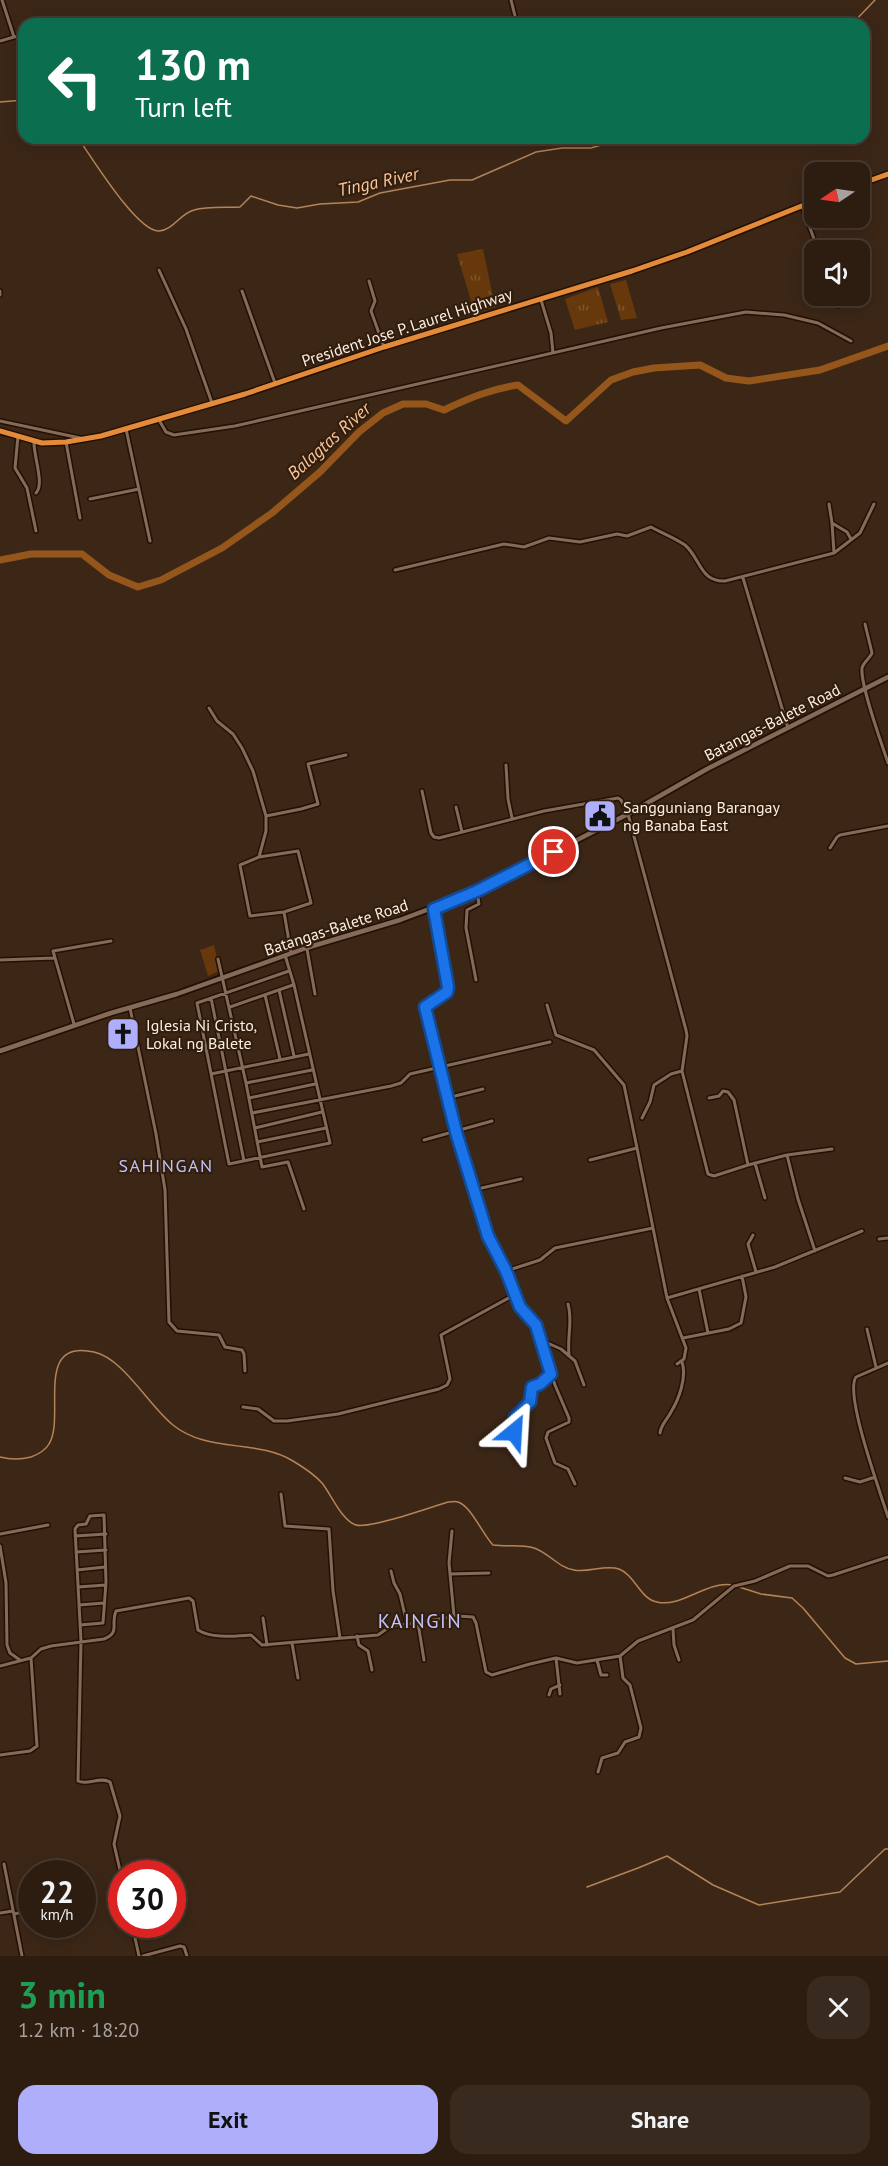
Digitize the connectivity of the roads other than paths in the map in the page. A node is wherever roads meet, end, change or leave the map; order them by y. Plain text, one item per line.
1 (2, 0) edge
2 (511, 0) edge
3 (516, 18) edge
4 (14, 37) junction
5 (18, 37) edge
6 (0, 41) edge
7 (888, 174) edge
8 (870, 180) edge
9 (802, 206) joint
10 (814, 240) edge
11 (159, 270) dead end
12 (369, 281) dead end
13 (242, 291) dead end
14 (540, 299) junction
15 (851, 342) dead end
16 (384, 347) junction
17 (553, 353) junction
18 (276, 383) junction
19 (212, 403) junction
20 (159, 419) junction
21 (0, 421) edge
22 (126, 429) junction
23 (0, 431) edge
24 (18, 436) junction
25 (86, 440) junction
26 (34, 441) junction
27 (66, 442) junction
28 (139, 489) junction
29 (36, 493) dead end
30 (90, 499) dead end
31 (829, 504) dead end
32 (874, 504) dead end
33 (80, 518) dead end
34 (832, 523) junction
35 (36, 531) dead end
36 (851, 539) junction
37 (150, 541) dead end
38 (834, 553) junction
39 (395, 570) dead end
40 (743, 578) junction
41 (865, 624) dead end
42 (888, 677) edge
43 (865, 687) junction
44 (209, 708) dead end
45 (788, 728) junction
46 (346, 755) dead end
47 (888, 764) edge
48 (506, 765) dead end
49 (422, 791) dead end
50 (456, 807) dead end
51 (628, 814) junction
52 (266, 816) junction
53 (512, 818) junction
54 (888, 826) edge
55 (462, 832) junction
56 (830, 848) dead end
57 (259, 858) junction
58 (477, 891) junction
59 (434, 909) junction
60 (285, 912) junction
61 (111, 941) dead end
62 (306, 948) junction
63 (291, 953) junction
64 (285, 955) junction
65 (54, 958) junction
66 (218, 959) dead end
67 (0, 960) edge
68 (289, 971) junction
69 (223, 977) junction
70 (476, 980) dead end
71 (294, 985) junction
72 (279, 990) junction
73 (226, 993) junction
74 (315, 994) dead end
75 (265, 995) junction
76 (211, 998) junction
77 (547, 1005) dead end
78 (230, 1007) junction
79 (130, 1008) junction
80 (75, 1026) junction
81 (550, 1042) dead end
82 (0, 1051) edge
83 (309, 1054) junction
84 (294, 1056) junction
85 (280, 1059) junction
86 (242, 1067) junction
87 (440, 1068) junction
88 (312, 1070) junction
89 (226, 1071) junction
90 (682, 1071) junction
91 (212, 1074) junction
92 (246, 1083) junction
93 (316, 1084) junction
94 (483, 1089) dead end
95 (249, 1098) junction
96 (447, 1098) junction
97 (709, 1098) dead end
98 (319, 1099) junction
99 (322, 1112) junction
100 (252, 1113) junction
101 (642, 1118) dead end
102 (492, 1121) dead end
103 (255, 1128) junction
104 (326, 1128) junction
105 (456, 1132) junction
106 (423, 1140) dead end
107 (257, 1142) junction
108 (637, 1148) junction
109 (832, 1149) dead end
110 (787, 1155) junction
111 (260, 1157) junction
112 (590, 1160) dead end
113 (244, 1161) junction
114 (755, 1163) junction
115 (748, 1165) junction
116 (521, 1179) dead end
117 (473, 1190) junction
118 (765, 1198) dead end
119 (304, 1209) dead end
120 (653, 1228) junction
121 (862, 1232) dead end
122 (753, 1235) dead end
123 (888, 1238) edge
124 (879, 1239) dead end
125 (815, 1251) junction
126 (506, 1271) junction
127 (756, 1272) junction
128 (742, 1276) junction
129 (699, 1289) junction
130 (514, 1295) junction
131 (667, 1298) junction
132 (568, 1304) dead end
133 (867, 1329) dead end
134 (708, 1333) junction
135 (683, 1338) junction
136 (542, 1340) junction
137 (570, 1356) junction
138 (682, 1362) junction
139 (888, 1363) edge
140 (677, 1364) dead end
141 (876, 1367) junction
142 (245, 1371) dead end
143 (551, 1374) junction
144 (584, 1385) dead end
145 (243, 1407) dead end
146 (514, 1432) dead end
147 (660, 1433) dead end
148 (875, 1477) junction
149 (844, 1478) dead end
150 (575, 1484) dead end
151 (281, 1494) dead end
152 (887, 1510) edge
153 (888, 1517) edge
154 (48, 1525) dead end
155 (452, 1532) dead end
156 (0, 1534) edge
157 (106, 1534) junction
158 (75, 1536) junction
159 (0, 1546) edge
160 (106, 1550) junction
161 (76, 1552) junction
162 (888, 1557) edge
163 (106, 1567) junction
164 (77, 1570) junction
165 (391, 1571) dead end
166 (489, 1573) dead end
167 (450, 1574) junction
168 (0, 1582) edge
169 (6, 1582) junction
170 (106, 1586) junction
171 (78, 1587) junction
172 (104, 1603) junction
173 (79, 1605) junction
174 (454, 1616) junction
175 (263, 1618) dead end
176 (418, 1622) junction
177 (407, 1624) junction
178 (80, 1625) junction
179 (673, 1629) junction
180 (357, 1636) junction
181 (340, 1638) junction
182 (81, 1641) junction
183 (292, 1643) junction
184 (267, 1645) junction
185 (620, 1656) junction
186 (31, 1658) junction
187 (556, 1659) junction
188 (424, 1660) dead end
189 (597, 1660) junction
190 (679, 1660) dead end
191 (21, 1661) junction
192 (0, 1666) edge
193 (372, 1670) dead end
194 (607, 1676) dead end
195 (298, 1678) dead end
196 (560, 1685) junction
197 (560, 1694) dead end
198 (549, 1695) dead end
199 (0, 1755) edge
200 (598, 1772) dead end
201 (118, 1860) edge
202 (4, 1864) dead end
203 (14, 1912) junction
204 (18, 1912) edge
205 (0, 1913) edge
206 (136, 1938) edge
207 (22, 1956) edge
208 (141, 1956) edge
209 (187, 1956) edge

1 - 4 street
2 - 3 street
4 - 5 street
4 - 6 street
7 - 8 highway
9 - 10 street
9 - 14 highway, President Jose P. Laurel Highway
11 - 19 street
12 - 16 street
13 - 18 street
14 - 16 highway, President Jose P. Laurel Highway
14 - 17 street
15 - 17 street
16 - 18 highway, President Jose P. Laurel Highway
17 - 20 street
18 - 19 highway, President Jose P. Laurel Highway
19 - 20 highway, President Jose P. Laurel Highway
20 - 22 highway, President Jose P. Laurel Highway
21 - 25 street
22 - 25 highway, President Jose P. Laurel Highway
22 - 28 street
23 - 24 highway, President Jose P. Laurel Highway
24 - 26 highway, President Jose P. Laurel Highway
24 - 35 street
25 - 27 highway, President Jose P. Laurel Highway
26 - 27 highway, President Jose P. Laurel Highway
26 - 29 street
27 - 33 street
28 - 30 street
28 - 37 street
31 - 34 street
32 - 36 street
34 - 36 street
34 - 38 street
36 - 38 street
38 - 40 street
39 - 40 street
40 - 45 street
41 - 43 street
42 - 43 main road, Batangas-Balete Road
43 - 45 main road, Batangas-Balete Road
43 - 47 street
44 - 52 street
45 - 51 main road, Batangas-Balete Road
46 - 52 street
48 - 53 street
49 - 55 street
50 - 55 street
51 - 53 street
51 - 58 main road, Batangas-Balete Road
51 - 90 street
52 - 57 street
53 - 55 street
54 - 56 street
57 - 60 street
57 - 60 street
58 - 59 main road, Batangas-Balete Road
58 - 70 street
59 - 62 main road, Batangas-Balete Road
59 - 87 street
60 - 63 street
61 - 65 street
62 - 63 main road, Batangas-Balete Road
62 - 74 street
63 - 64 main road, Batangas-Balete Road
64 - 68 street
64 - 69 main road, Batangas-Balete Road
65 - 67 street
65 - 80 street
66 - 69 street
68 - 71 street
68 - 73 street
69 - 73 street
69 - 79 main road, Batangas-Balete Road
71 - 72 street
71 - 83 street
72 - 75 street
72 - 84 street
73 - 76 street
73 - 78 street
75 - 78 street
75 - 85 street
76 - 89 street
76 - 91 street
77 - 108 street
78 - 86 street
79 - 80 main road, Batangas-Balete Road
79 - 142 street
80 - 82 main road, Batangas-Balete Road
81 - 87 street
83 - 84 street
83 - 88 street
84 - 85 street
85 - 86 street
86 - 89 street
86 - 92 street
87 - 96 street
87 - 98 street
88 - 92 street
88 - 93 street
89 - 91 street
89 - 113 street
90 - 101 street
90 - 115 street
91 - 113 street
92 - 95 street
93 - 95 street
93 - 98 street
94 - 96 street
95 - 100 street
96 - 105 street
97 - 115 street
98 - 99 street
98 - 100 street
99 - 103 street
99 - 104 street
100 - 103 street
102 - 105 street
103 - 107 street
104 - 107 street
104 - 111 street
105 - 106 street
105 - 117 street
107 - 111 street
108 - 112 street
108 - 120 street
109 - 110 street
110 - 114 street
110 - 125 street
111 - 113 street
111 - 119 street
114 - 115 street
114 - 118 street
116 - 117 street
117 - 126 street
120 - 126 street
120 - 131 street
121 - 125 street
122 - 127 street
123 - 124 street
125 - 127 street
126 - 130 street
127 - 128 street
128 - 129 street
128 - 134 street
129 - 131 street
129 - 134 street
130 - 136 street
130 - 145 street
131 - 135 street
132 - 137 street
133 - 141 street
134 - 135 street
135 - 138 street
136 - 137 street
136 - 143 street
137 - 144 street
138 - 140 street
138 - 147 street
139 - 141 street
141 - 148 street
143 - 146 street
143 - 150 street
148 - 149 street
148 - 152 street
151 - 181 street
152 - 153 street
154 - 156 street
155 - 167 street
157 - 158 street
157 - 158 street
157 - 160 street
158 - 161 street
159 - 169 street
160 - 161 street
160 - 163 street
161 - 164 street
162 - 179 street
163 - 164 street
163 - 170 street
164 - 171 street
165 - 177 street
166 - 167 street
167 - 174 street
168 - 169 street
169 - 191 street
170 - 171 street
170 - 172 street
171 - 173 street
172 - 173 street
172 - 178 street
173 - 178 street
174 - 176 street
174 - 187 street
175 - 184 street
176 - 177 street
176 - 188 street
177 - 180 street
178 - 182 street
179 - 185 street
179 - 190 street
180 - 181 street
180 - 193 street
181 - 183 street
182 - 184 street
182 - 186 street
182 - 201 street
183 - 184 street
183 - 195 street
185 - 189 street
185 - 200 street
186 - 191 street
186 - 199 street
187 - 189 street
187 - 196 street
189 - 194 street
191 - 192 street
196 - 197 street
196 - 198 street
202 - 203 street
203 - 204 street
203 - 205 street
203 - 207 street
206 - 208 street
208 - 209 street

